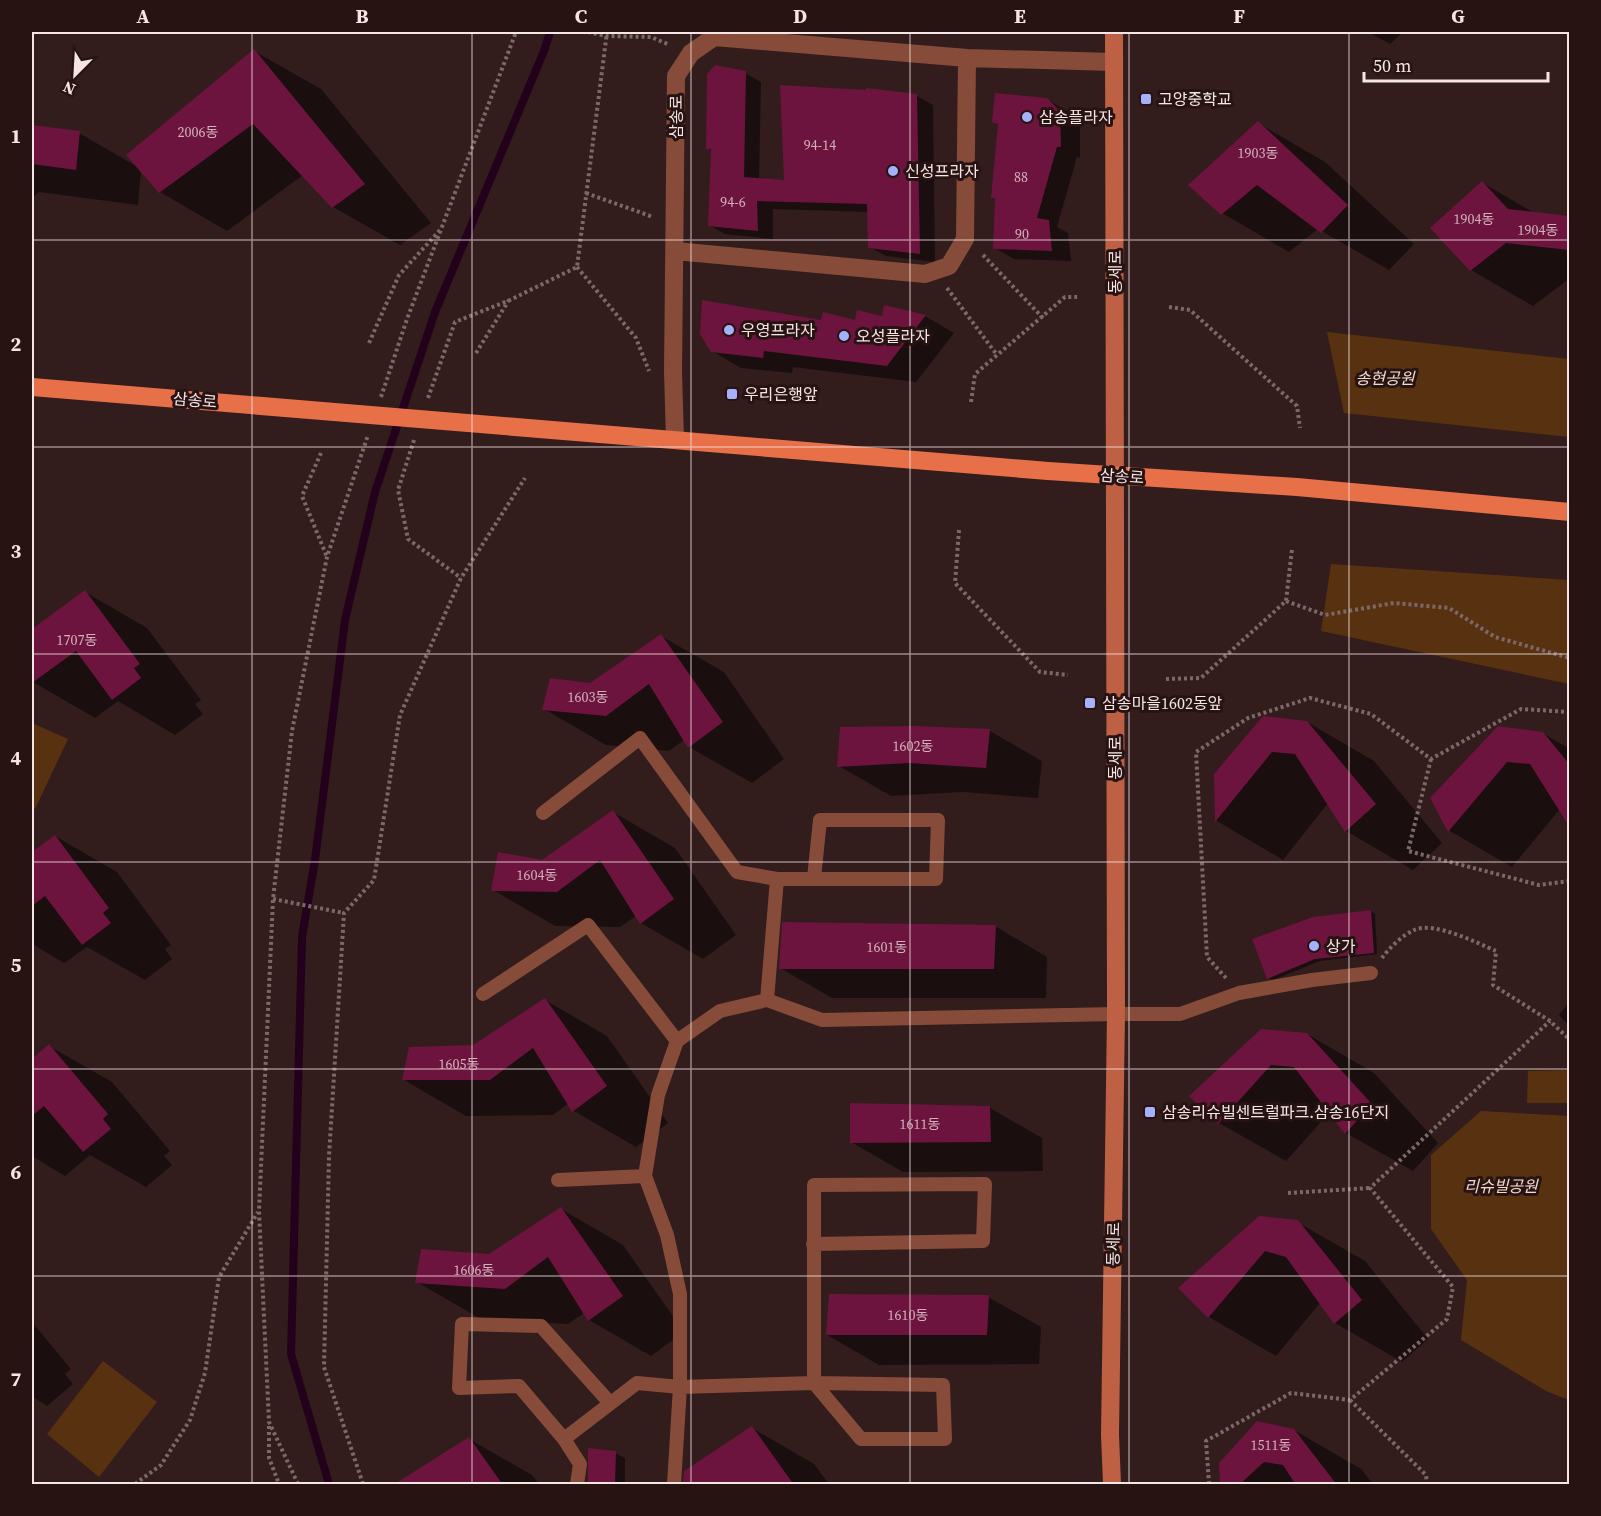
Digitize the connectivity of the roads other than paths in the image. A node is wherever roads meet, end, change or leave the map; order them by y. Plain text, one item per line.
1 (1114, 32) edge
2 (967, 58) junction
3 (1114, 62) junction
4 (675, 251) junction
5 (32, 387) edge
6 (675, 441) junction
7 (1116, 475) junction
8 (1569, 512) edge
9 (543, 813) dead end
10 (814, 878) junction
11 (777, 879) junction
12 (1371, 974) road end
13 (483, 994) dead end
14 (767, 1000) junction
15 (1116, 1014) junction
16 (676, 1041) junction
17 (645, 1176) junction
18 (558, 1180) dead end
19 (813, 1244) junction
20 (814, 1383) junction
21 (680, 1387) junction
22 (610, 1403) junction
23 (564, 1439) junction
24 (577, 1485) edge
25 (674, 1485) edge
26 (1112, 1485) edge

1 - 3 main road, 동세로
2 - 3 street, 삼송로
2 - 4 street, 삼송로
2 - 4 street
3 - 7 main road, 동세로
4 - 6 street, 삼송로
5 - 6 main road, 삼송로
6 - 7 main road, 삼송로
7 - 8 main road, 삼송로
7 - 15 main road, 동세로
9 - 11 lane
10 - 10 lane
10 - 11 lane
11 - 14 lane
12 - 15 lane
13 - 16 lane
14 - 15 lane
14 - 16 lane
15 - 26 main road, 동세로
16 - 17 lane
17 - 18 lane
17 - 21 lane
19 - 19 lane
19 - 20 lane
20 - 20 lane
20 - 21 lane
21 - 22 lane
21 - 25 lane
22 - 23 lane
22 - 23 lane
23 - 24 lane

